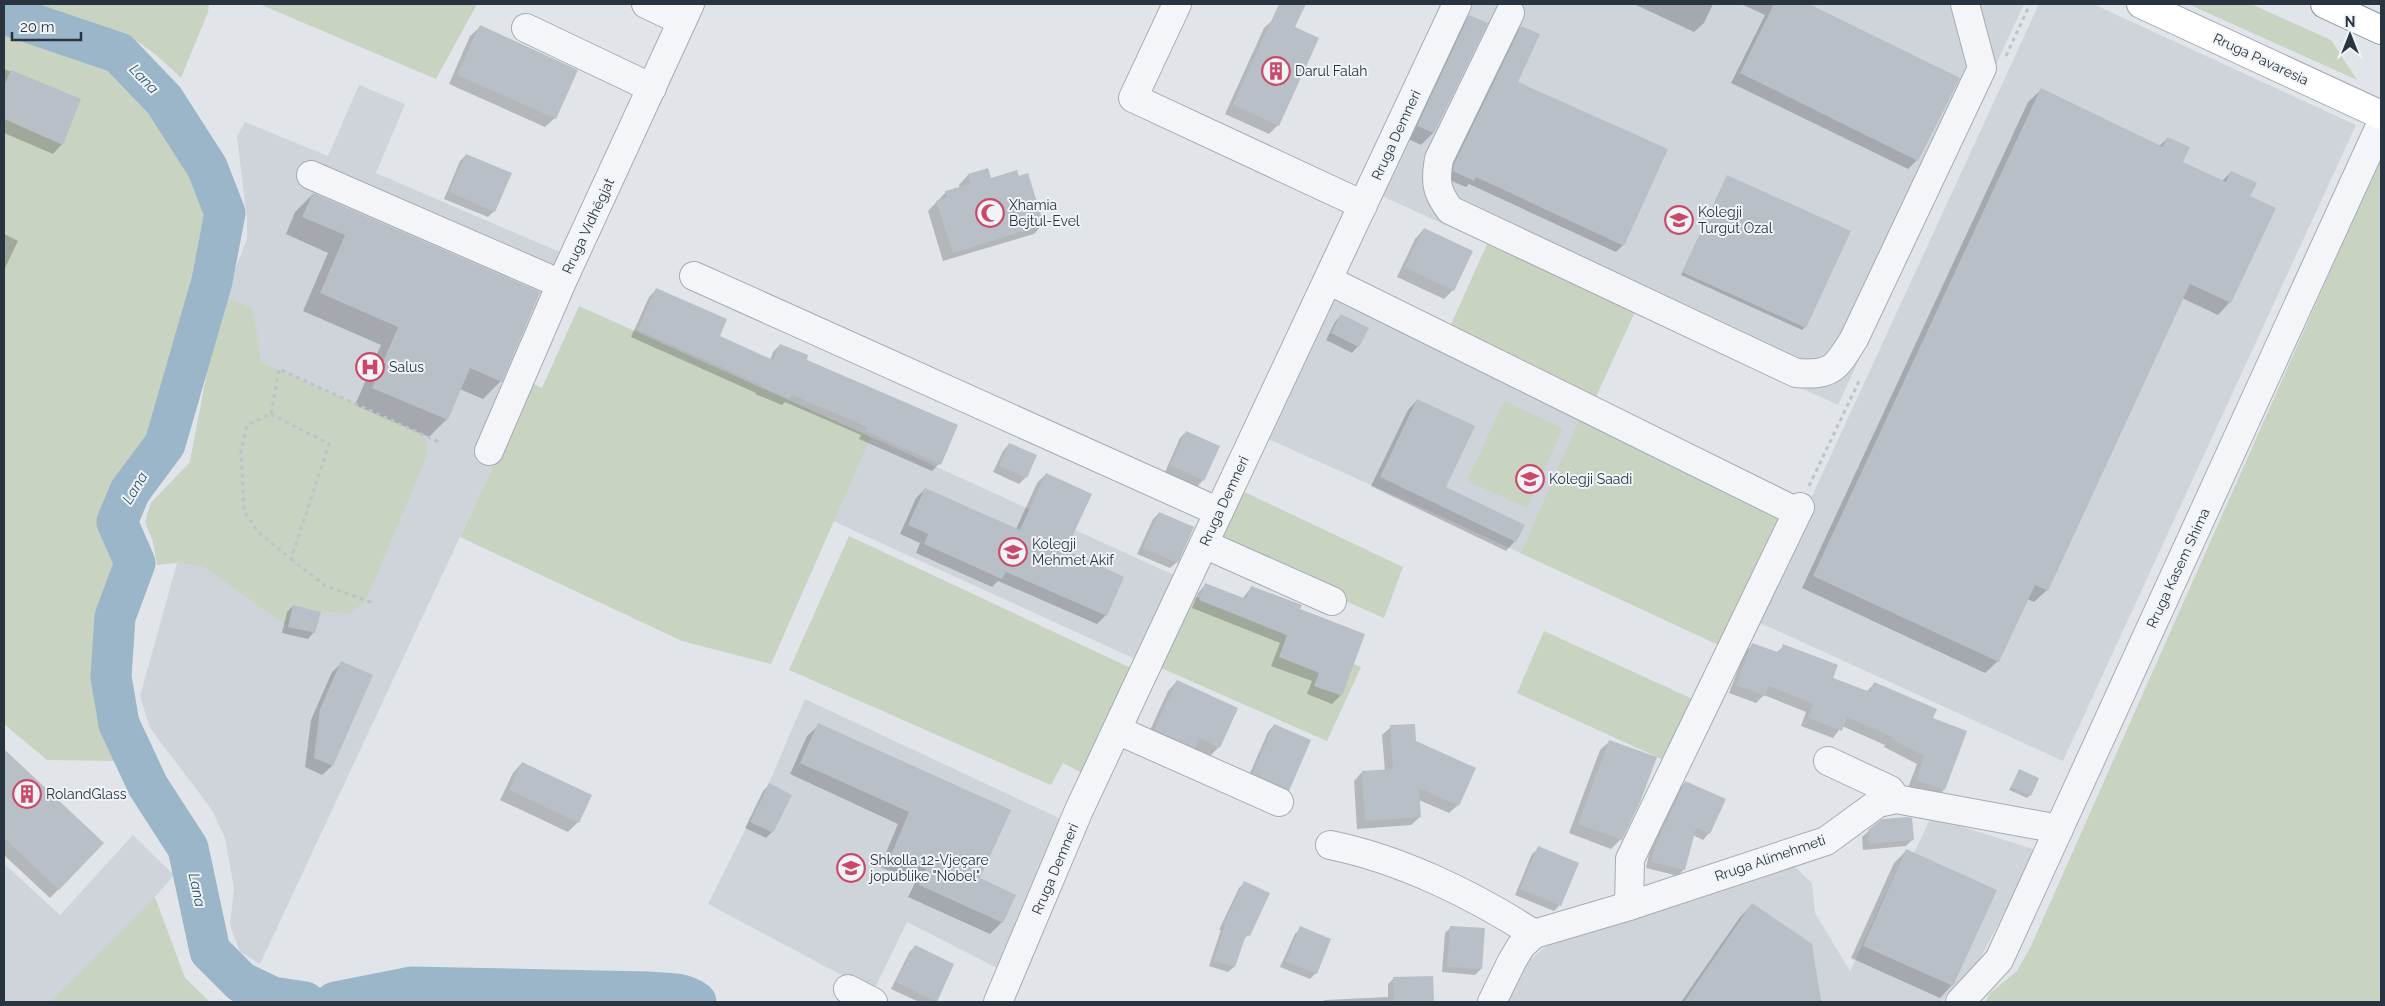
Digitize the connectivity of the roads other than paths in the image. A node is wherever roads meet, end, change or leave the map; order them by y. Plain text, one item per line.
1 (646, 4) edge
2 (1177, 4) edge
3 (1457, 4) edge
4 (1965, 4) edge
5 (2141, 4) edge
6 (2325, 4) edge
7 (686, 13) edge
8 (1510, 13) dead end
9 (526, 28) dead end
10 (2381, 30) edge
11 (652, 88) junction
12 (2381, 115) edge
13 (2381, 124) edge
14 (311, 174) dead end
15 (1363, 206) junction
16 (694, 276) dead end
17 (1328, 280) junction
18 (561, 284) junction
19 (489, 450) dead end
20 (1219, 512) junction
21 (1204, 544) junction
22 (1332, 601) dead end
23 (1117, 730) junction
24 (1828, 761) dead end
25 (1896, 799) junction
26 (1279, 802) dead end
27 (2059, 829) junction
28 (1330, 844) dead end
29 (1629, 906) junction
30 (1534, 934) junction
31 (848, 989) dead end
32 (873, 1002) edge
33 (998, 1002) edge
34 (1492, 1002) edge
35 (1960, 1002) edge

1 - 7 street
2 - 15 street
3 - 15 street, Rruga Demneri
4 - 8 street
5 - 12 main road, Rruga Pavaresia
6 - 10 main road
7 - 11 street, Rruga Vidhëgjat
9 - 11 street
11 - 18 street, Rruga Vidhëgjat
13 - 27 street, Rruga Kasem Shima
14 - 18 street
15 - 17 street, Rruga Demneri
16 - 20 street
17 - 20 street, Rruga Demneri
17 - 29 street
18 - 19 street, Rruga Vidhëgjat
20 - 21 street, Rruga Demneri
21 - 22 street
21 - 23 street, Rruga Demneri
23 - 26 street
23 - 33 street, Rruga Demneri
24 - 25 street
25 - 27 street, Rruga Alimehmeti
25 - 29 street, Rruga Alimehmeti
27 - 35 street, Rruga Kasem Shima
28 - 30 street
29 - 30 street, Rruga Alimehmeti
30 - 34 street
31 - 32 street

